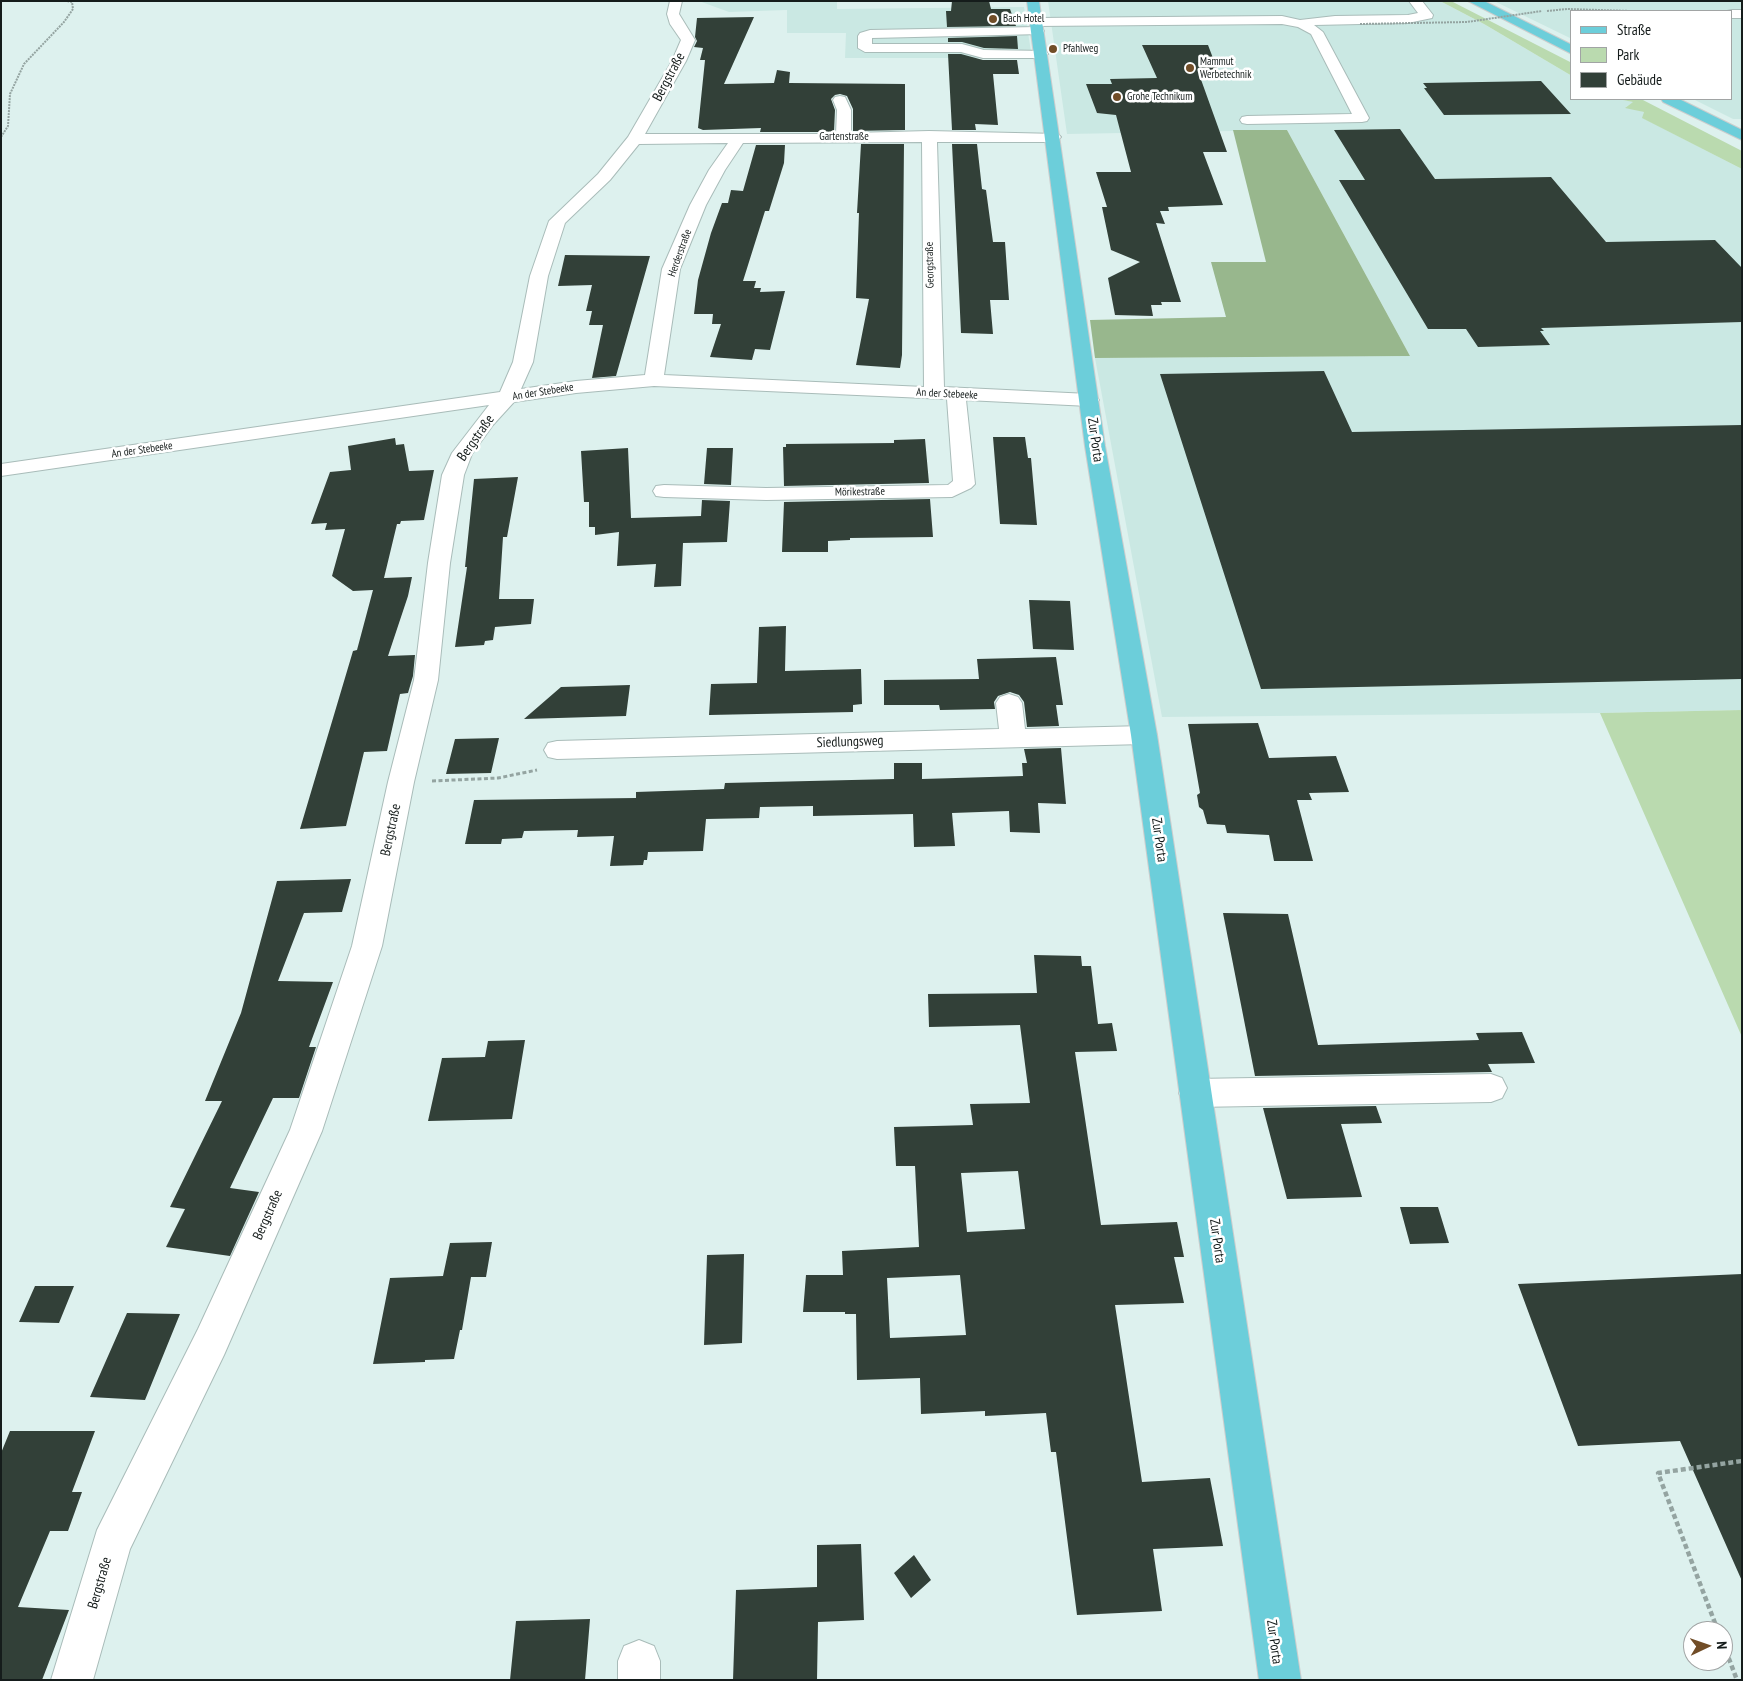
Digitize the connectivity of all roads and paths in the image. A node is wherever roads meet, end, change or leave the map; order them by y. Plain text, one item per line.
1 (67, 1) edge
2 (676, 1) edge
3 (1033, 1) edge
4 (1415, 1) edge
5 (1474, 1) edge
6 (1599, 10) edge
7 (1302, 24) junction
8 (1360, 24) dead end
9 (1037, 26) junction
10 (1570, 49) edge
11 (1041, 54) junction
12 (840, 100) dead end
13 (1670, 100) edge
14 (1247, 120) dead end
15 (929, 136) junction
16 (1053, 136) junction
17 (1742, 136) edge
18 (1, 137) edge
19 (843, 137) junction
20 (740, 138) junction
21 (635, 139) junction
22 (654, 380) junction
23 (934, 393) junction
24 (956, 394) junction
25 (508, 398) junction
26 (1089, 400) junction
27 (1, 470) edge
28 (664, 491) dead end
29 (1009, 703) dead end
30 (1144, 734) junction
31 (1013, 737) junction
32 (557, 750) joint
33 (401, 782) junction
34 (1491, 1088) dead end
35 (1195, 1093) junction
36 (1742, 1461) edge
37 (1714, 1621) edge
38 (72, 1680) edge
39 (1280, 1680) edge

1 - 18 path
2 - 21 street, Bergstraße
3 - 9 main road, Zur Porta
4 - 7 street
5 - 10 main road
6 - 8 path, bridge
7 - 9 street
7 - 14 street
9 - 11 main road, Zur Porta
9 - 11 street
11 - 16 main road, Zur Porta
12 - 19 street
13 - 17 main road
15 - 16 street, Gartenstraße
15 - 19 street, Gartenstraße
15 - 23 street, Georgstraße
16 - 26 main road, Zur Porta
19 - 20 street, Gartenstraße
20 - 21 street, Gartenstraße
20 - 22 street, Herderstraße
21 - 25 street, Bergstraße
22 - 23 street, An der Stebeeke
22 - 25 street, An der Stebeeke
23 - 24 street, An der Stebeeke
24 - 26 street, An der Stebeeke
24 - 28 street, Mörikestraße
25 - 27 street, An der Stebeeke
25 - 33 street, Bergstraße
26 - 30 main road, Zur Porta
29 - 31 street
30 - 31 street, Siedlungsweg
30 - 35 main road, Zur Porta
31 - 32 street, Siedlungsweg
32 - 33 path
33 - 38 street, Bergstraße
34 - 35 street
35 - 39 main road, Zur Porta
36 - 37 path

